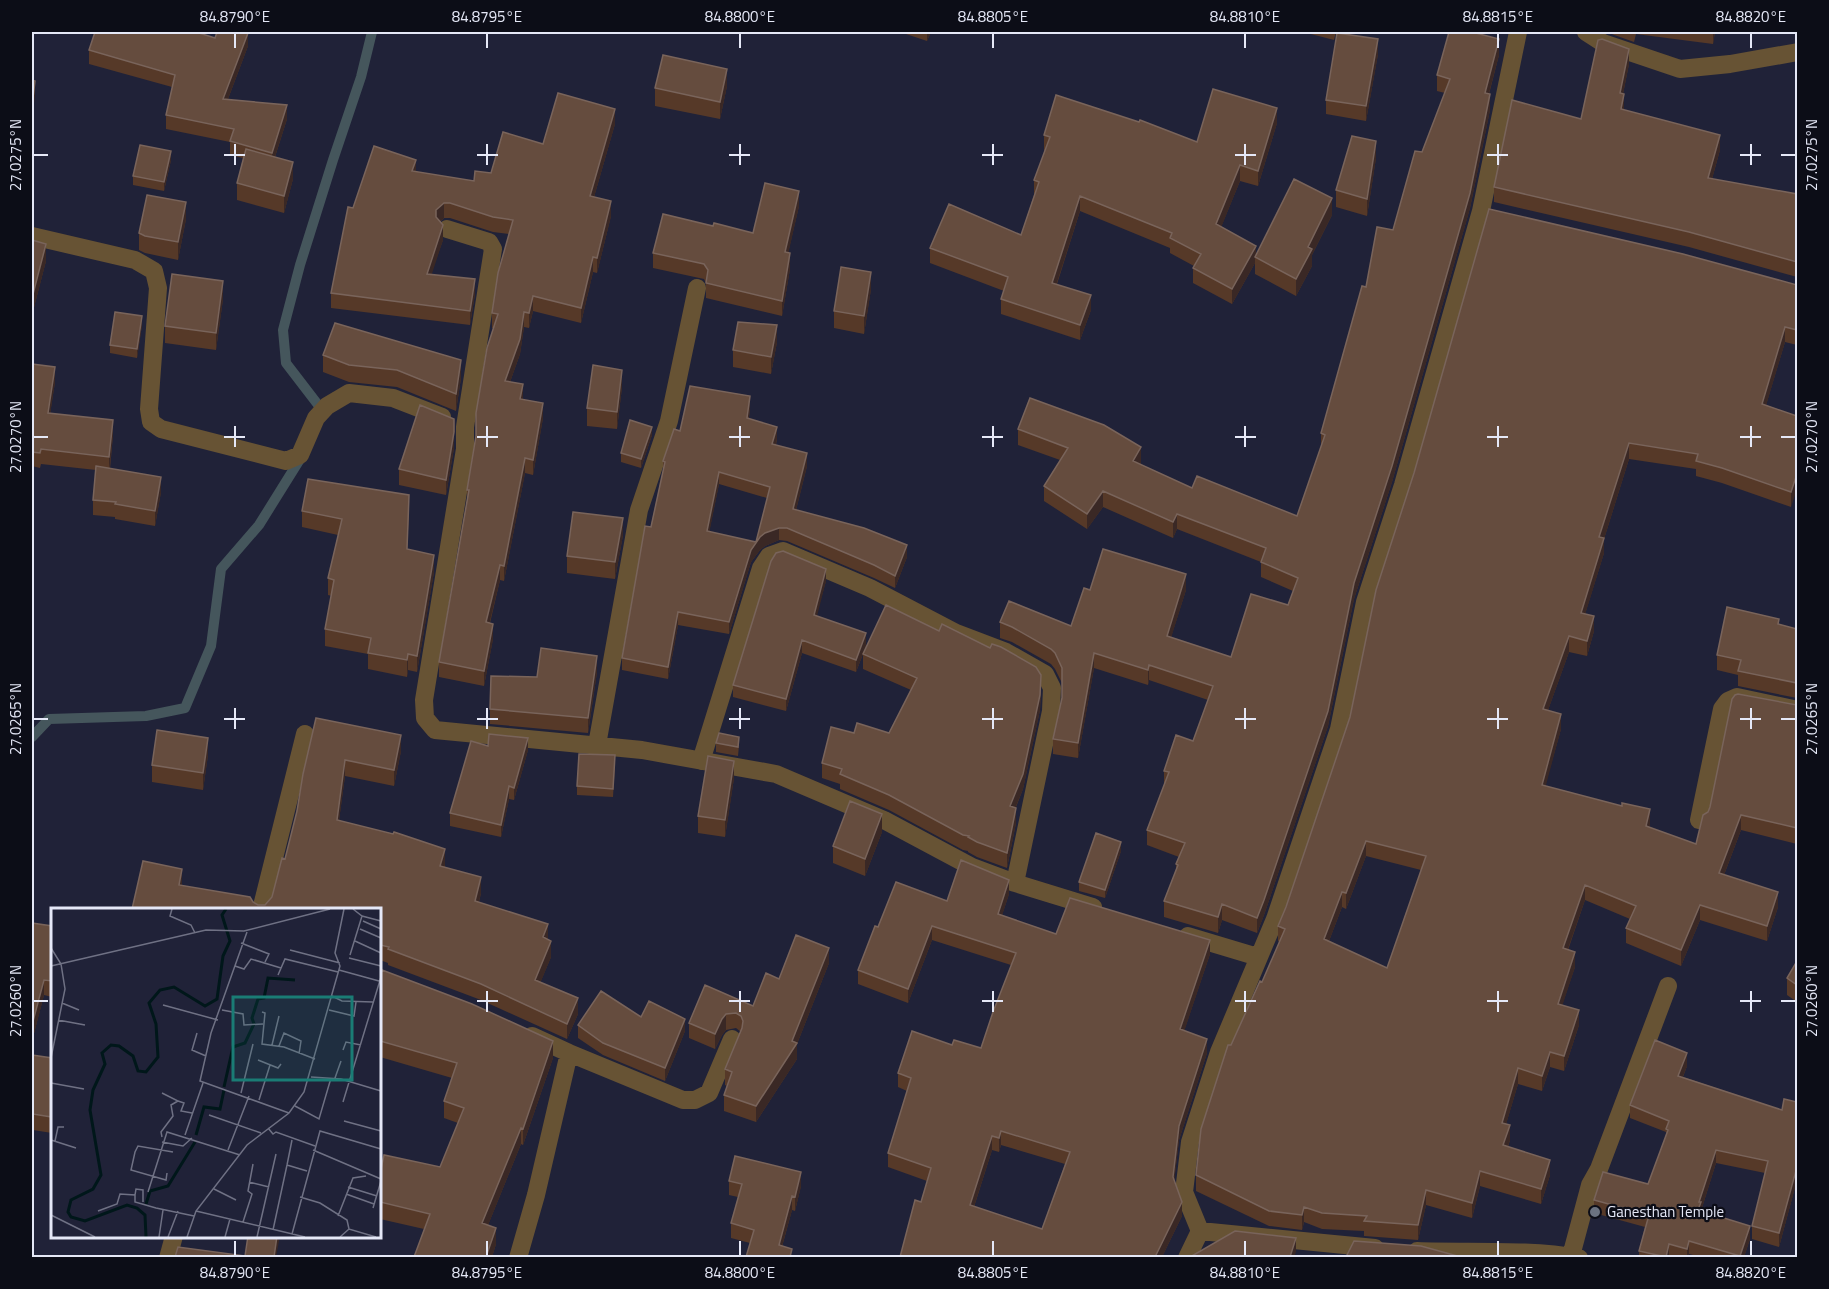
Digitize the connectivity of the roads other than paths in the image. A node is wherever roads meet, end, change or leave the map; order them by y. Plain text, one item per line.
1 (1518, 32) edge
2 (1586, 32) edge
3 (1797, 52) edge
4 (447, 229) dead end
5 (32, 236) edge
6 (697, 288) dead end
7 (465, 427) junction
8 (1797, 710) edge
9 (305, 734) dead end
10 (597, 746) junction
11 (701, 761) junction
12 (1699, 820) edge
13 (1015, 883) junction
14 (261, 908) edge
15 (1115, 913) edge
16 (1170, 930) edge
17 (1258, 957) junction
18 (1668, 986) dead end
19 (517, 1029) edge
20 (732, 1039) dead end
21 (568, 1053) junction
22 (1200, 1231) junction
23 (173, 1238) edge
24 (1501, 1255) edge
25 (168, 1257) edge
26 (518, 1257) edge
27 (1187, 1257) edge
28 (1575, 1257) edge

1 - 17 street
2 - 3 street
4 - 7 street
5 - 7 street
6 - 10 street
7 - 10 street
8 - 12 street
9 - 14 street
10 - 11 street
11 - 13 street
11 - 13 street
13 - 15 street
16 - 17 street
17 - 22 street
18 - 28 street
19 - 21 street
20 - 21 street
21 - 26 street
22 - 24 street
22 - 27 street
23 - 25 street
24 - 28 street

